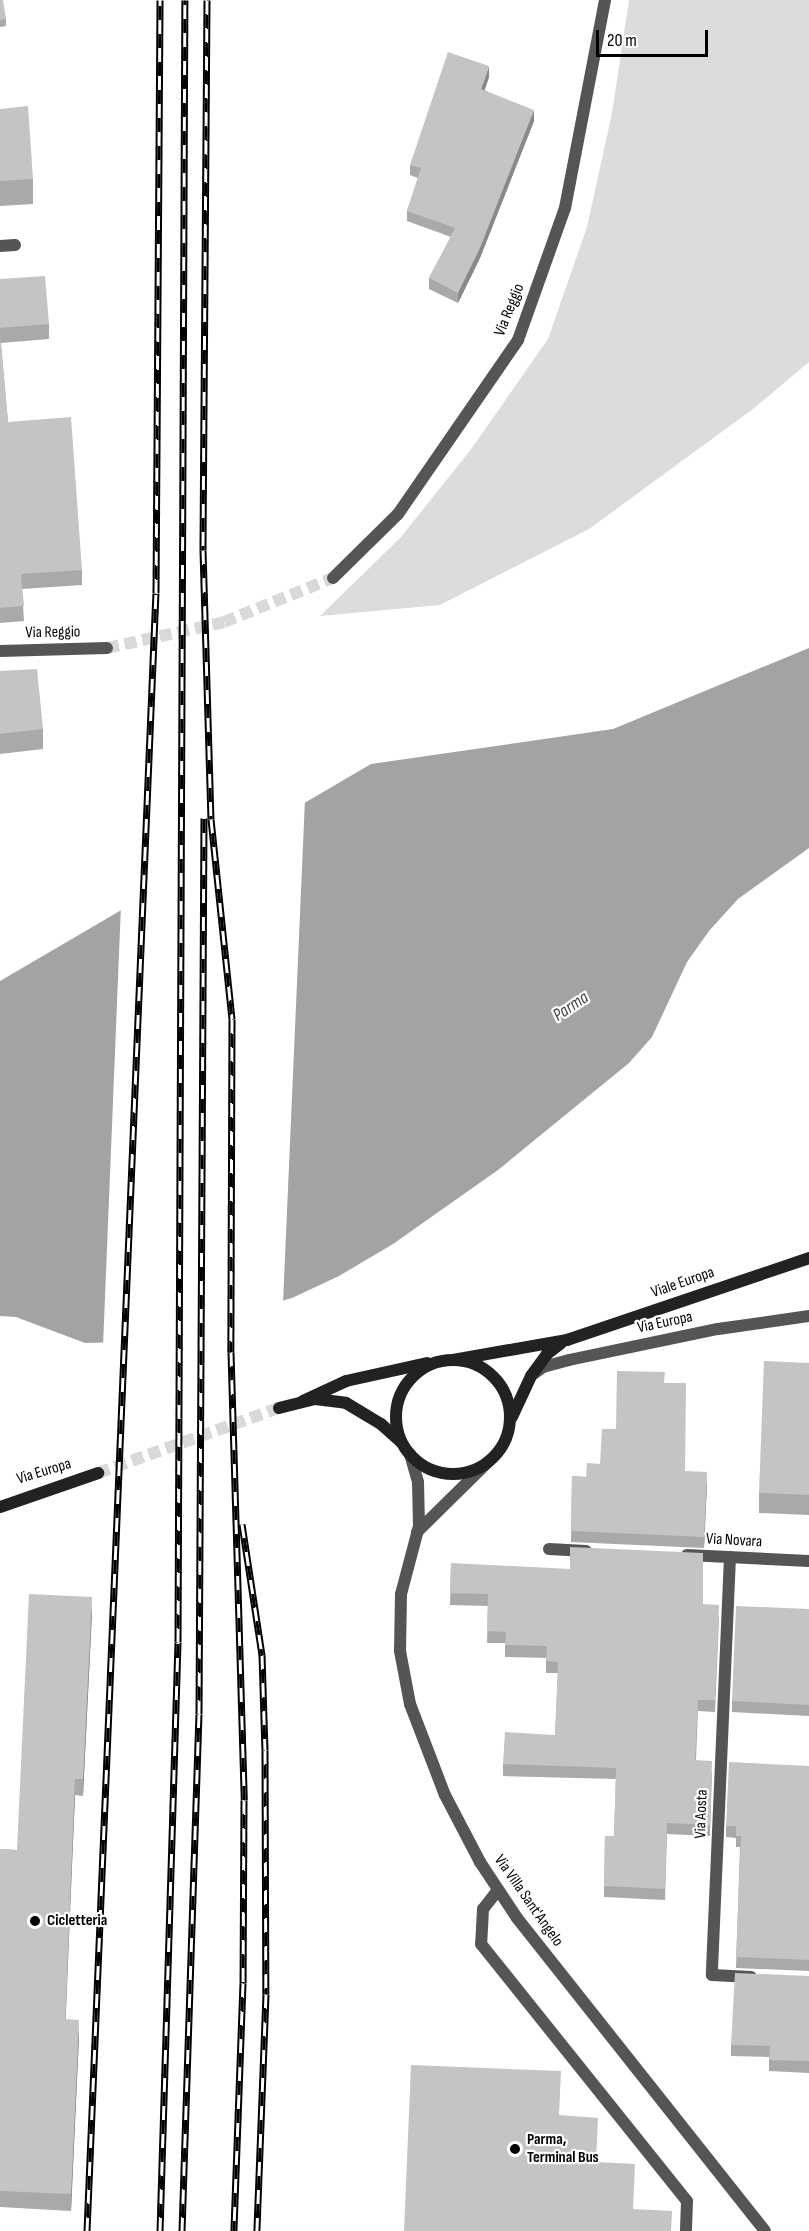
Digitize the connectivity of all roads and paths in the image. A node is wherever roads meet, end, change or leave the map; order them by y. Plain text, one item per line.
1 (605, 0) edge
2 (15, 245) dead end
3 (0, 246) edge
4 (333, 578) tunnel mouth
5 (107, 648) tunnel mouth
6 (0, 651) edge
7 (809, 1258) edge
8 (809, 1316) edge
9 (567, 1340) junction
10 (447, 1360) junction
11 (531, 1376) junction
12 (303, 1401) junction
13 (279, 1408) tunnel mouth
14 (508, 1430) junction
15 (407, 1449) junction
16 (488, 1462) junction
17 (98, 1473) tunnel mouth
18 (52, 1489) junction
19 (0, 1500) edge
20 (0, 1507) edge
21 (417, 1533) junction
22 (549, 1549) dead end
23 (605, 1552) edge
24 (673, 1555) edge
25 (729, 1557) junction
26 (809, 1561) edge
27 (498, 1890) junction
28 (766, 1977) edge
29 (686, 2231) edge
30 (765, 2231) edge

1 - 4 street, Via Reggio
2 - 3 street
5 - 6 street, Via Reggio
7 - 9 main road, Viale Europa
8 - 11 street, Via Europa
9 - 10 main road
9 - 11 main road
10 - 12 main road
10 - 14 main road
10 - 15 main road
11 - 14 main road
12 - 13 main road
12 - 15 main road
14 - 16 main road
15 - 16 main road
15 - 21 street, Via Villa Sant'Angelo
16 - 21 street, Via Villa Sant'Angelo
17 - 18 main road, Via Europa
18 - 19 street, Via Europa
18 - 20 main road
21 - 27 street, Via Villa Sant'Angelo
22 - 23 street
24 - 25 street, Via Novara
25 - 26 street, Via Novara
25 - 28 street, Via Aosta
27 - 29 street
27 - 30 street, Via Villa Sant'Angelo

